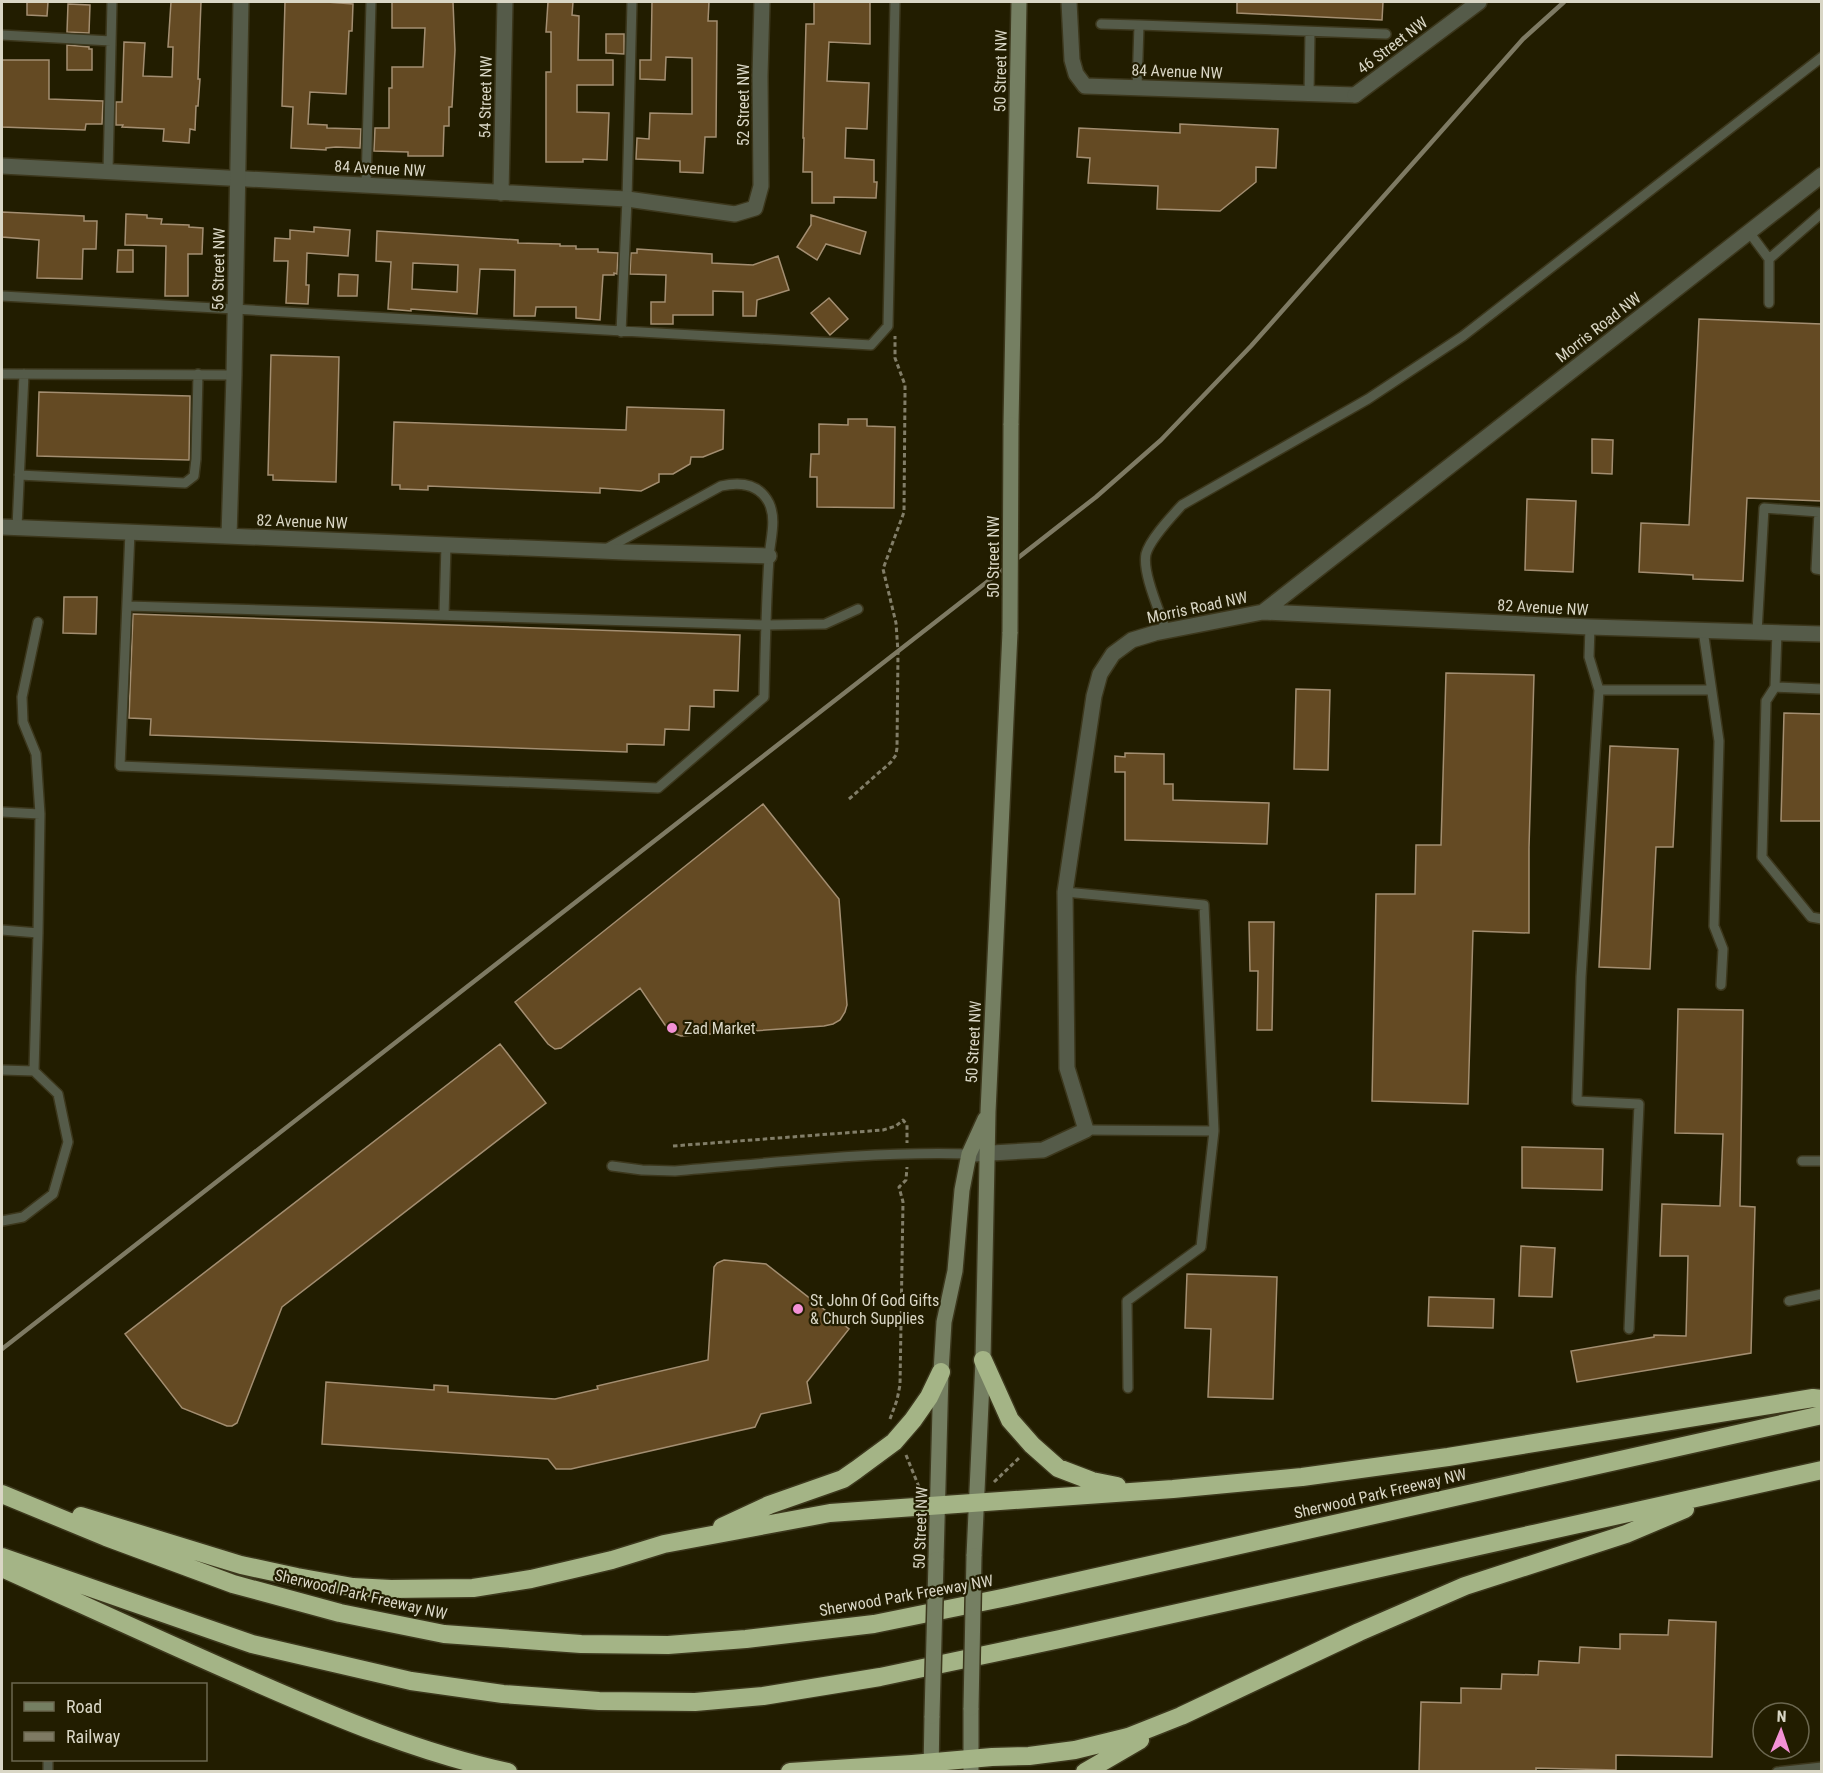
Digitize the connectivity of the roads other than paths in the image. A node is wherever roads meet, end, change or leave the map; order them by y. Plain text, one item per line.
1 (112, 2) edge
2 (242, 2) edge
3 (371, 2) edge
4 (505, 2) edge
5 (632, 2) edge
6 (762, 2) edge
7 (895, 2) edge
8 (1019, 2) edge
9 (1069, 2) edge
10 (1479, 2) edge
11 (1101, 24) dead end
12 (1139, 25) junction
13 (1310, 32) junction
14 (1386, 34) dead end
15 (2, 35) edge
16 (111, 41) junction
17 (1821, 57) edge
18 (1137, 87) junction
19 (1310, 94) junction
20 (1355, 95) joint
21 (2, 166) edge
22 (108, 171) junction
23 (1821, 175) edge
24 (238, 178) junction
25 (366, 185) junction
26 (501, 193) junction
27 (627, 199) junction
28 (755, 208) joint
29 (1821, 213) edge
30 (1749, 232) junction
31 (1769, 259) junction
32 (2, 296) edge
33 (1769, 303) dead end
34 (236, 309) junction
35 (621, 332) junction
36 (2, 374) edge
37 (24, 374) junction
38 (198, 374) junction
39 (234, 375) junction
40 (19, 475) junction
41 (9, 527) edge
42 (130, 532) junction
43 (229, 536) junction
44 (446, 545) junction
45 (602, 551) junction
46 (769, 556) junction
47 (1821, 570) edge
48 (127, 606) junction
49 (858, 609) dead end
50 (1263, 612) junction
51 (444, 615) junction
52 (38, 622) dead end
53 (766, 624) junction
54 (1590, 627) junction
55 (1703, 630) junction
56 (1166, 631) junction
57 (1757, 632) junction
58 (1777, 632) junction
59 (1821, 634) edge
60 (1775, 687) junction
61 (1821, 689) edge
62 (1599, 690) junction
63 (1711, 690) junction
64 (2, 812) edge
65 (40, 814) junction
66 (1065, 892) junction
67 (1821, 919) edge
68 (2, 930) edge
69 (38, 933) junction
70 (1721, 985) dead end
71 (2, 1070) edge
72 (34, 1071) junction
73 (988, 1113) junction
74 (1086, 1130) junction
75 (1214, 1131) junction
76 (969, 1154) junction
77 (988, 1154) junction
78 (1802, 1161) dead end
79 (1821, 1161) edge
80 (612, 1166) dead end
81 (2, 1221) edge
82 (1821, 1294) edge
83 (1789, 1300) dead end
84 (1629, 1329) dead end
85 (983, 1360) junction
86 (941, 1372) junction
87 (1128, 1388) dead end
88 (1821, 1399) edge
89 (1821, 1415) edge
90 (1821, 1470) edge
91 (1142, 1491) junction
92 (1727, 1492) junction
93 (2, 1494) edge
94 (977, 1503) junction
95 (937, 1506) junction
96 (705, 1536) junction
97 (2, 1557) edge
98 (2, 1568) edge
99 (1181, 1716) junction
100 (971, 1765) edge
101 (931, 1767) edge
102 (1821, 1767) edge
103 (508, 1772) edge
104 (790, 1772) edge
105 (1085, 1772) edge
106 (1777, 1772) edge

1 - 16 lane
2 - 24 street, 56 Street NW
3 - 25 lane
4 - 26 street, 54 Street NW
5 - 27 lane
6 - 28 street, 52 Street NW
7 - 35 lane
8 - 73 main road, 50 Street NW, bridge
9 - 18 street, 84 Avenue NW
10 - 20 street, 46 Street NW
11 - 12 lane
12 - 13 lane
12 - 18 lane
13 - 14 lane
13 - 19 lane
15 - 16 lane
16 - 22 lane
17 - 56 lane
18 - 19 street, 84 Avenue NW
19 - 20 street, 84 Avenue NW
21 - 22 street, 84 Avenue NW
22 - 24 street, 84 Avenue NW
23 - 30 street, Morris Road NW
24 - 25 street, 84 Avenue NW
24 - 34 street, 56 Street NW
25 - 26 street, 84 Avenue NW
26 - 27 street, 84 Avenue NW
27 - 28 street, 84 Avenue NW
27 - 35 lane
29 - 31 lane
30 - 31 lane
30 - 50 street, Morris Road NW
31 - 33 lane
32 - 34 lane
34 - 35 lane
34 - 39 street, 56 Street NW
36 - 37 lane
37 - 38 lane
37 - 40 lane
38 - 39 lane
38 - 40 lane
39 - 43 street, 56 Street NW
40 - 41 lane
41 - 42 street, 82 Avenue NW
42 - 43 street, 82 Avenue NW
42 - 48 lane
43 - 44 street, 82 Avenue NW
44 - 45 street, 82 Avenue NW
44 - 51 lane
45 - 46 street, 82 Avenue NW
45 - 46 lane
46 - 53 lane
47 - 57 lane
48 - 51 lane
48 - 53 lane
49 - 53 lane
50 - 54 street, 82 Avenue NW
50 - 56 street, Morris Road NW
51 - 53 lane
52 - 65 lane
54 - 55 street, 82 Avenue NW
54 - 62 lane
55 - 57 street, 82 Avenue NW
55 - 63 lane
56 - 66 street, Morris Road NW
57 - 58 street, 82 Avenue NW
58 - 59 street, 82 Avenue NW
58 - 60 lane
60 - 61 lane
60 - 67 lane
62 - 63 lane
62 - 84 lane
63 - 70 lane
64 - 65 lane
65 - 69 lane
66 - 74 street, Morris Road NW
66 - 75 lane
68 - 69 lane
69 - 72 lane
71 - 72 lane
72 - 81 lane
73 - 76 main road, 50 Street NW
73 - 77 main road, 50 Street NW
74 - 75 lane
74 - 77 street
75 - 87 lane
76 - 77 street
76 - 80 lane
76 - 86 main road, 50 Street NW
77 - 85 main road, 50 Street NW
78 - 79 lane
82 - 83 lane
85 - 91 highway
85 - 94 main road, 50 Street NW
86 - 95 main road, 50 Street NW
86 - 96 highway
88 - 91 highway
89 - 93 highway, Sherwood Park Freeway NW
90 - 92 highway
91 - 94 highway
92 - 97 highway
92 - 99 highway
93 - 96 highway
94 - 95 highway
94 - 100 main road, 50 Street NW, bridge
95 - 96 highway
95 - 101 main road, 50 Street NW, bridge
98 - 103 highway
99 - 100 highway
99 - 105 highway
100 - 101 highway
101 - 104 highway
102 - 106 lane

